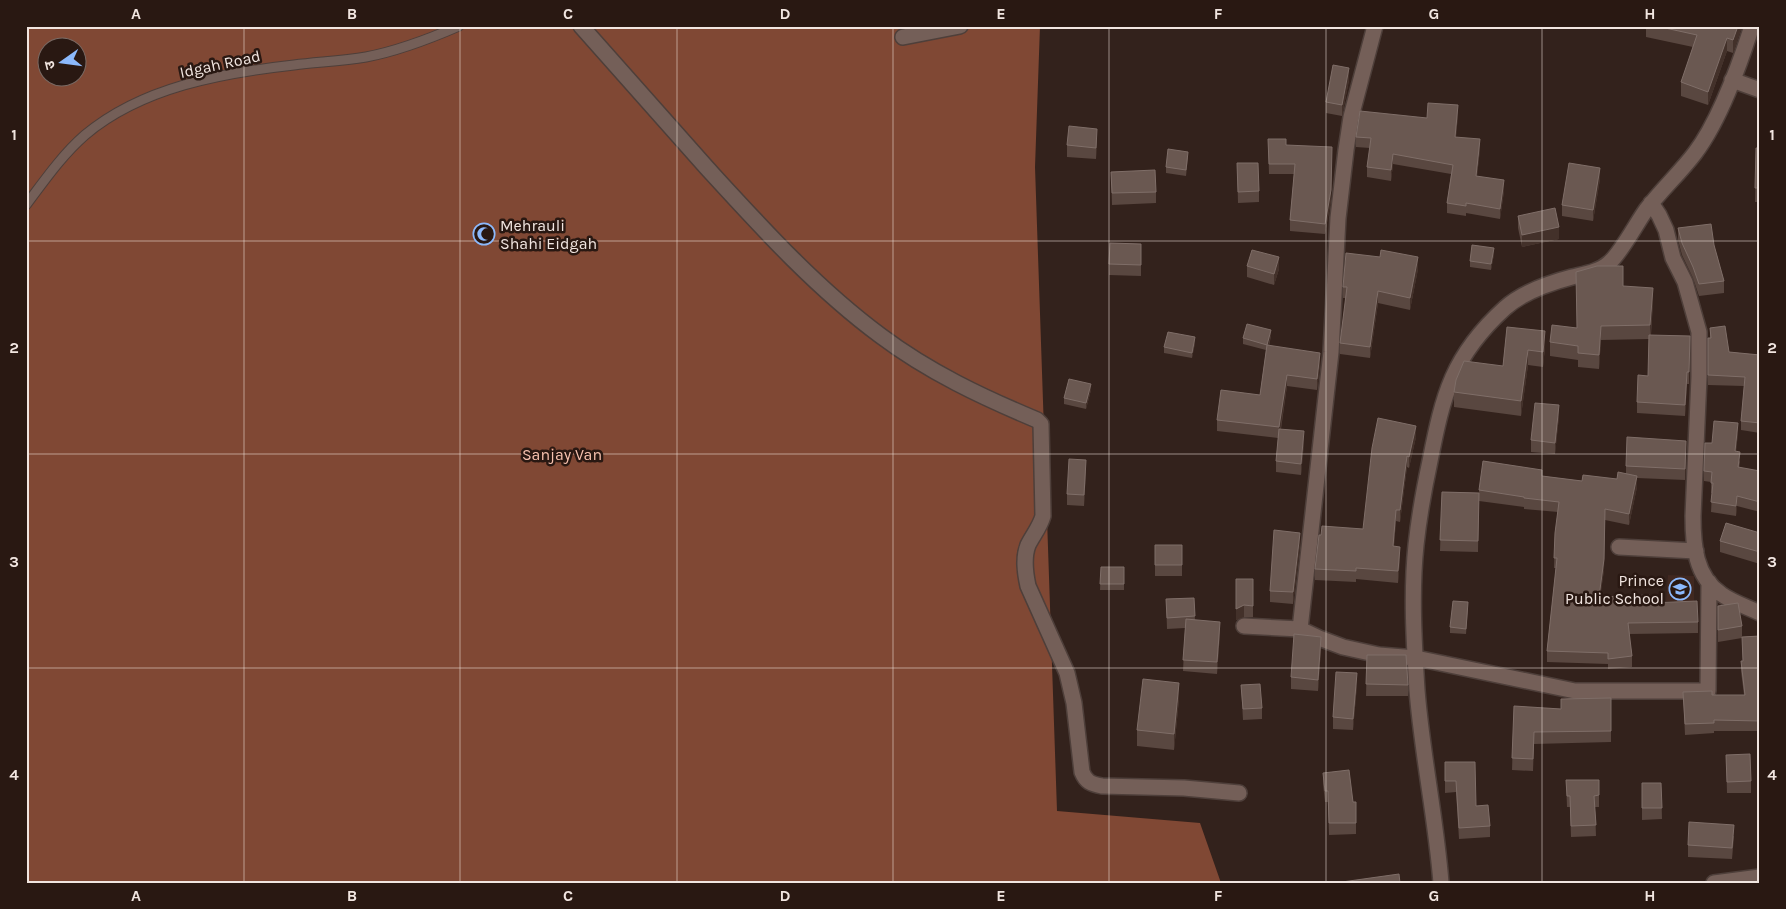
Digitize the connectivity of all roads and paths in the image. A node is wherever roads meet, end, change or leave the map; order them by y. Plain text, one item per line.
1 (459, 26) edge
2 (581, 26) edge
3 (960, 26) edge
4 (1375, 26) edge
5 (1752, 26) edge
6 (903, 37) dead end
7 (1732, 80) junction
8 (1760, 90) edge
9 (1651, 203) junction
10 (26, 205) edge
11 (1619, 547) dead end
12 (1696, 551) junction
13 (1709, 582) junction
14 (1760, 613) edge
15 (1244, 626) dead end
16 (1300, 628) junction
17 (1416, 658) junction
18 (1239, 793) dead end
19 (1760, 877) edge
20 (1441, 883) edge
21 (1714, 883) edge

1 - 10 lane, Idgah Road
2 - 18 street
3 - 6 street
4 - 16 street
5 - 7 street
7 - 8 street
7 - 9 street
9 - 12 street
9 - 17 street
11 - 12 street
12 - 13 street
13 - 14 street
13 - 17 street
15 - 16 street
16 - 17 street
17 - 20 street
19 - 21 street

